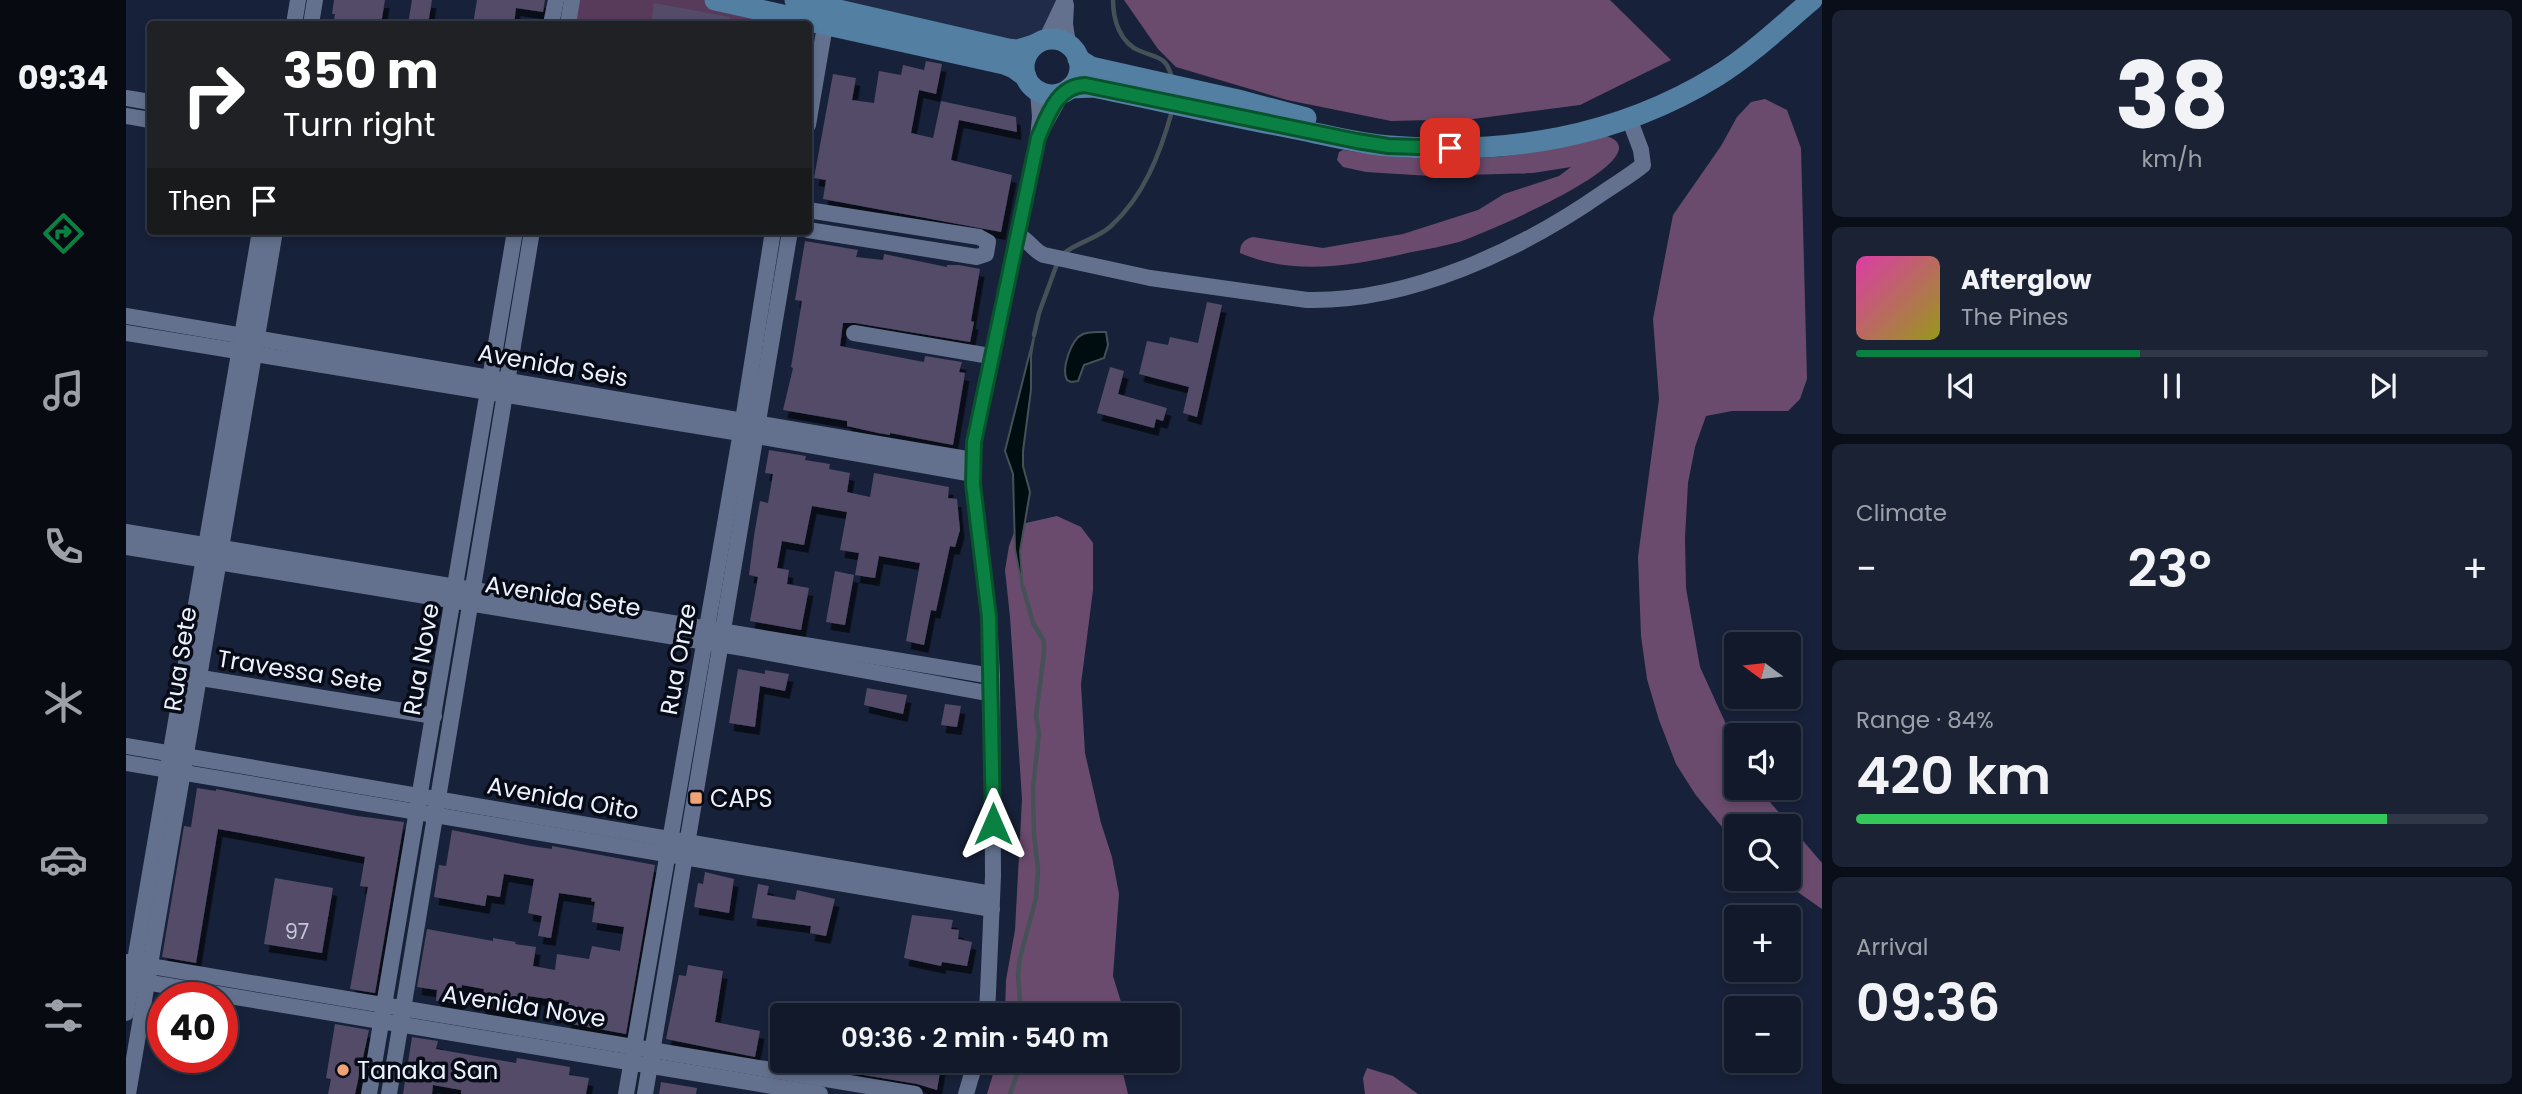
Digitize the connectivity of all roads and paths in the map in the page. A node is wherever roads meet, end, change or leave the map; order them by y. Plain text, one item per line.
1 (298, 0) edge
2 (315, 0) edge
3 (556, 0) edge
4 (572, 0) edge
5 (715, 0) edge
6 (1065, 0) edge
7 (1812, 0) edge
8 (812, 14) edge
9 (294, 21) edge
10 (312, 21) edge
11 (552, 21) edge
12 (568, 21) edge
13 (916, 37) junction
14 (1038, 42) junction
15 (1074, 51) junction
16 (1116, 82) junction
17 (1032, 84) junction
18 (1066, 90) junction
19 (126, 98) edge
20 (147, 102) edge
21 (126, 116) edge
22 (1629, 118) junction
23 (147, 120) edge
24 (1038, 138) junction
25 (812, 212) edge
26 (812, 231) edge
27 (516, 235) edge
28 (531, 235) edge
29 (773, 235) edge
30 (789, 235) edge
31 (1017, 235) junction
32 (263, 243) edge
33 (126, 316) edge
34 (126, 333) edge
35 (854, 333) dead end
36 (248, 344) junction
37 (990, 356) junction
38 (498, 386) junction
39 (749, 428) junction
40 (973, 467) junction
41 (126, 532) edge
42 (126, 547) edge
43 (212, 553) junction
44 (463, 595) junction
45 (714, 636) junction
46 (992, 676) junction
47 (201, 678) junction
48 (992, 694) junction
49 (434, 716) junction
50 (126, 746) edge
51 (168, 762) junction
52 (126, 763) edge
53 (185, 764) junction
54 (419, 805) junction
55 (436, 808) junction
56 (668, 847) junction
57 (687, 850) junction
58 (992, 901) junction
59 (136, 972) edge
60 (988, 1003) edge
61 (126, 1013) edge
62 (383, 1013) junction
63 (402, 1016) junction
64 (633, 1055) junction
65 (652, 1057) junction
66 (972, 1073) edge
67 (128, 1094) edge
68 (369, 1094) edge
69 (389, 1094) edge
70 (626, 1094) edge
71 (645, 1094) edge
72 (820, 1094) edge
73 (915, 1094) edge
74 (966, 1094) edge

1 - 9 street
2 - 10 street
3 - 11 street
4 - 12 street
5 - 8 main road
6 - 14 street
6 - 15 street
7 - 22 main road
8 - 13 main road
13 - 14 main road
13 - 17 main road
14 - 15 main road
14 - 17 main road
15 - 16 main road
15 - 18 main road
16 - 18 main road
16 - 22 main road
17 - 18 main road
17 - 24 street
18 - 24 street
19 - 20 street
21 - 23 street
22 - 31 street
24 - 31 street
25 - 26 street
27 - 38 street, Rua Nove
28 - 38 street, Rua Nove
29 - 39 street, Rua Onze
30 - 39 street, Rua Onze
31 - 37 street
32 - 36 street, Rua Sete
33 - 36 street, Avenida Seis
34 - 36 street, Avenida Seis
35 - 37 street
36 - 38 street, Avenida Seis
36 - 43 street, Rua Sete
37 - 40 street
38 - 39 street, Avenida Seis
38 - 44 street, Rua Nove
39 - 40 street, Avenida Seis
39 - 45 street, Rua Onze
40 - 46 street
41 - 43 street, Avenida Sete
42 - 43 street, Avenida Sete
43 - 44 street, Avenida Sete
43 - 47 street, Rua Sete
43 - 51 street, Rua Sete
44 - 45 street, Avenida Sete
44 - 49 street, Rua Nove
44 - 55 street, Rua Nove
45 - 46 street, Avenida Sete
45 - 48 street, Avenida Sete
45 - 56 street, Rua Onze
45 - 57 street, Rua Onze
46 - 48 street
47 - 49 street, Travessa Sete
47 - 53 street, Rua Sete
48 - 58 street
49 - 54 street, Rua Nove
50 - 51 street, Avenida Oito
51 - 52 street, Avenida Oito
51 - 53 street, Avenida Oito
51 - 59 street, Rua Sete
53 - 54 street, Avenida Oito
53 - 59 street, Rua Sete
54 - 55 street, Avenida Oito
54 - 62 street, Rua Nove
55 - 56 street, Avenida Oito
55 - 63 street, Rua Nove
56 - 57 street, Avenida Oito
56 - 64 street, Rua Onze
57 - 58 street, Avenida Oito
57 - 65 street, Rua Onze
58 - 60 street
59 - 61 street, Rua Sete
59 - 62 street, Avenida Nove
59 - 67 street, Rua Sete
62 - 63 street, Avenida Nove
62 - 68 street, Rua Nove
63 - 64 street, Avenida Nove
63 - 69 street, Rua Nove
64 - 65 street, Avenida Nove
64 - 70 street, Rua Onze
65 - 71 street, Rua Onze
65 - 72 street, Avenida Nove
65 - 73 street, Avenida Nove
66 - 74 street

